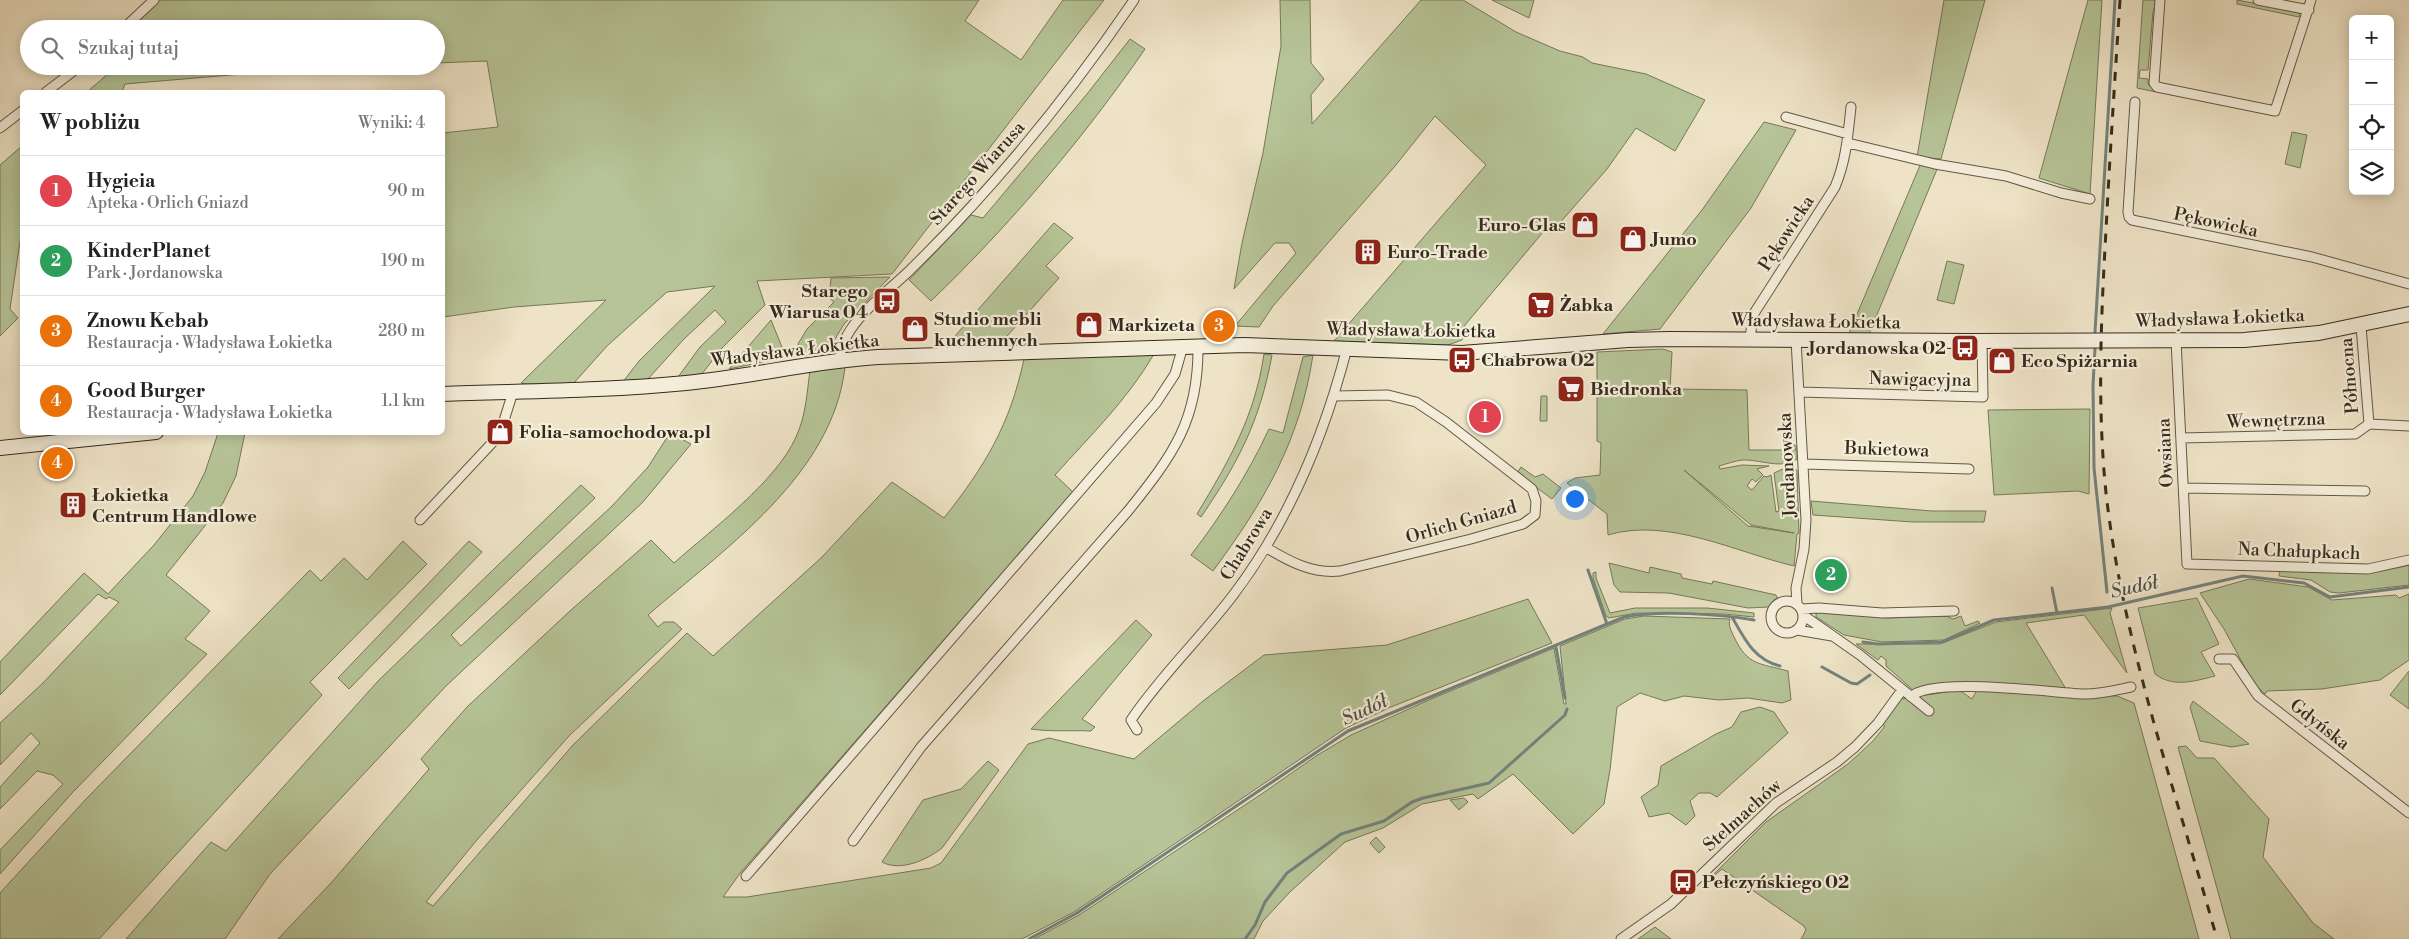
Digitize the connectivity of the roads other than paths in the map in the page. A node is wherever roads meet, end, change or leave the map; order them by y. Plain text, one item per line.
1 (154, 0) edge
2 (1134, 0) edge
3 (2160, 0) edge
4 (2258, 0) edge
5 (2311, 0) edge
6 (2309, 10) junction
7 (133, 20) edge
8 (68, 75) edge
9 (49, 90) edge
10 (2135, 102) dead end
11 (1851, 107) dead end
12 (20, 113) edge
13 (1786, 117) dead end
14 (0, 128) edge
15 (1848, 134) junction
16 (1848, 144) junction
17 (2090, 199) dead end
18 (2409, 284) edge
19 (2409, 314) edge
20 (2361, 326) junction
21 (1750, 339) junction
22 (1796, 340) junction
23 (2176, 340) junction
24 (1982, 341) junction
25 (1190, 346) junction
26 (1347, 348) junction
27 (840, 359) junction
28 (513, 392) junction
29 (1799, 392) junction
30 (445, 394) edge
31 (1334, 396) junction
32 (2369, 424) junction
33 (2409, 426) edge
34 (127, 435) edge
35 (2181, 438) junction
36 (0, 448) edge
37 (1804, 464) junction
38 (1969, 468) dead end
39 (2184, 488) junction
40 (2365, 491) dead end
41 (420, 520) dead end
42 (1267, 548) junction
43 (2409, 560) edge
44 (2187, 564) joint
45 (1796, 588) junction
46 (1786, 601) junction
47 (1800, 610) junction
48 (1954, 611) dead end
49 (1797, 630) junction
50 (1833, 636) junction
51 (2219, 659) dead end
52 (2131, 687) dead end
53 (1902, 690) junction
54 (1911, 697) junction
55 (1929, 711) dead end
56 (1137, 730) dead end
57 (2409, 813) edge
58 (853, 841) dead end
59 (746, 876) dead end
60 (1621, 939) edge

1 - 7 street
2 - 27 street, Starego Wiarusa
3 - 6 street
4 - 6 street
5 - 6 street
8 - 9 street
10 - 18 street, Pękowicka
11 - 15 street, Pękowicka
12 - 14 street
13 - 15 street
15 - 16 street, Pękowicka
16 - 17 street
16 - 21 street, Pękowicka
19 - 20 street, Władysława Łokietka
20 - 23 street, Władysława Łokietka
20 - 32 street, Północna
21 - 22 street, Władysława Łokietka
21 - 26 street, Władysława Łokietka
22 - 24 street, Władysława Łokietka
22 - 29 street, Jordanowska
23 - 24 street, Władysława Łokietka
23 - 35 street, Owsiana
24 - 29 street, Nawigacyjna
25 - 26 street, Władysława Łokietka
25 - 27 street, Władysława Łokietka
25 - 58 street
25 - 59 street
26 - 31 street, Chabrowa
27 - 28 street, Władysława Łokietka
28 - 30 street, Władysława Łokietka
28 - 41 street
29 - 37 street, Jordanowska
31 - 42 street, Chabrowa
31 - 42 street, Orlich Gniazd
32 - 33 street
32 - 35 street, Wewnętrzna
34 - 36 street
35 - 39 street, Owsiana
37 - 38 street, Bukietowa
37 - 45 street, Jordanowska
39 - 40 street
39 - 44 street, Owsiana
42 - 56 street, Chabrowa
43 - 44 street, Na Chałupkach
45 - 46 street
45 - 47 street
46 - 47 street
46 - 49 street
47 - 48 street
47 - 49 street
47 - 50 street
49 - 50 street
50 - 53 street
51 - 57 street, Gdyńska
52 - 54 street
53 - 54 street
53 - 60 street, Stelmachów
54 - 55 street

